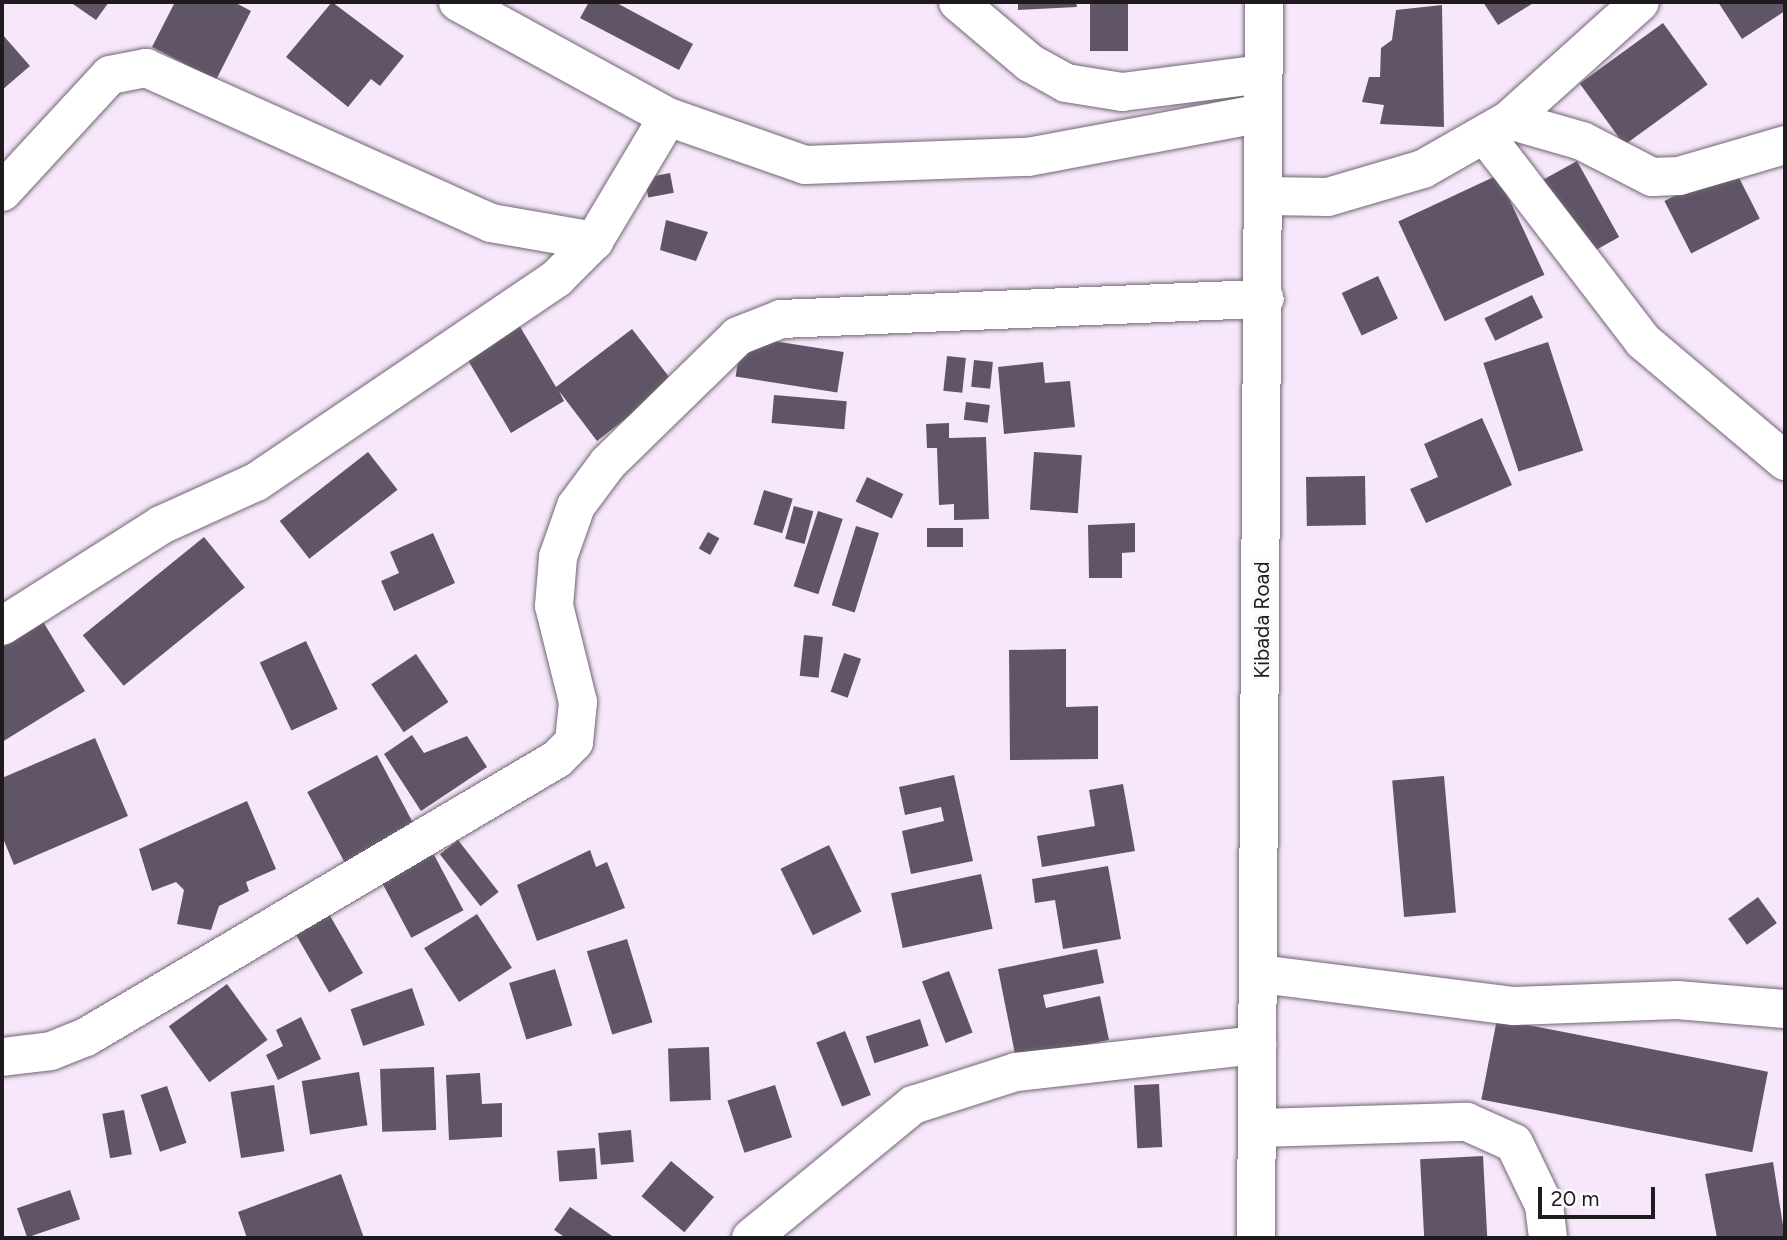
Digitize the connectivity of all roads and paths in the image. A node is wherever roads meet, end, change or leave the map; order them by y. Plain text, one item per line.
1 (458, 2) edge
2 (958, 2) edge
3 (1264, 2) edge
4 (1640, 2) edge
5 (1262, 74) junction
6 (1263, 113) junction
7 (668, 117) junction
8 (1497, 127) junction
9 (1785, 145) edge
10 (2, 192) edge
11 (1267, 196) junction
12 (594, 241) junction
13 (1265, 299) junction
14 (1785, 461) edge
15 (2, 626) edge
16 (1260, 974) junction
17 (1785, 1009) edge
18 (1257, 1045) junction
19 (2, 1057) edge
20 (1260, 1128) junction
21 (751, 1238) edge
22 (1256, 1238) edge
23 (1548, 1238) edge

1 - 7 street
2 - 5 street
3 - 5 street, Kibada Road
4 - 8 street
5 - 6 street, Kibada Road
6 - 7 street
6 - 11 street, Kibada Road
7 - 12 street
8 - 9 street
8 - 11 street
8 - 14 street
10 - 12 street
11 - 13 street, Kibada Road
12 - 15 street
13 - 16 street, Kibada Road
13 - 19 street
16 - 17 street
16 - 18 street, Kibada Road
18 - 20 street, Kibada Road
18 - 21 street
20 - 22 street, Kibada Road
20 - 23 street

